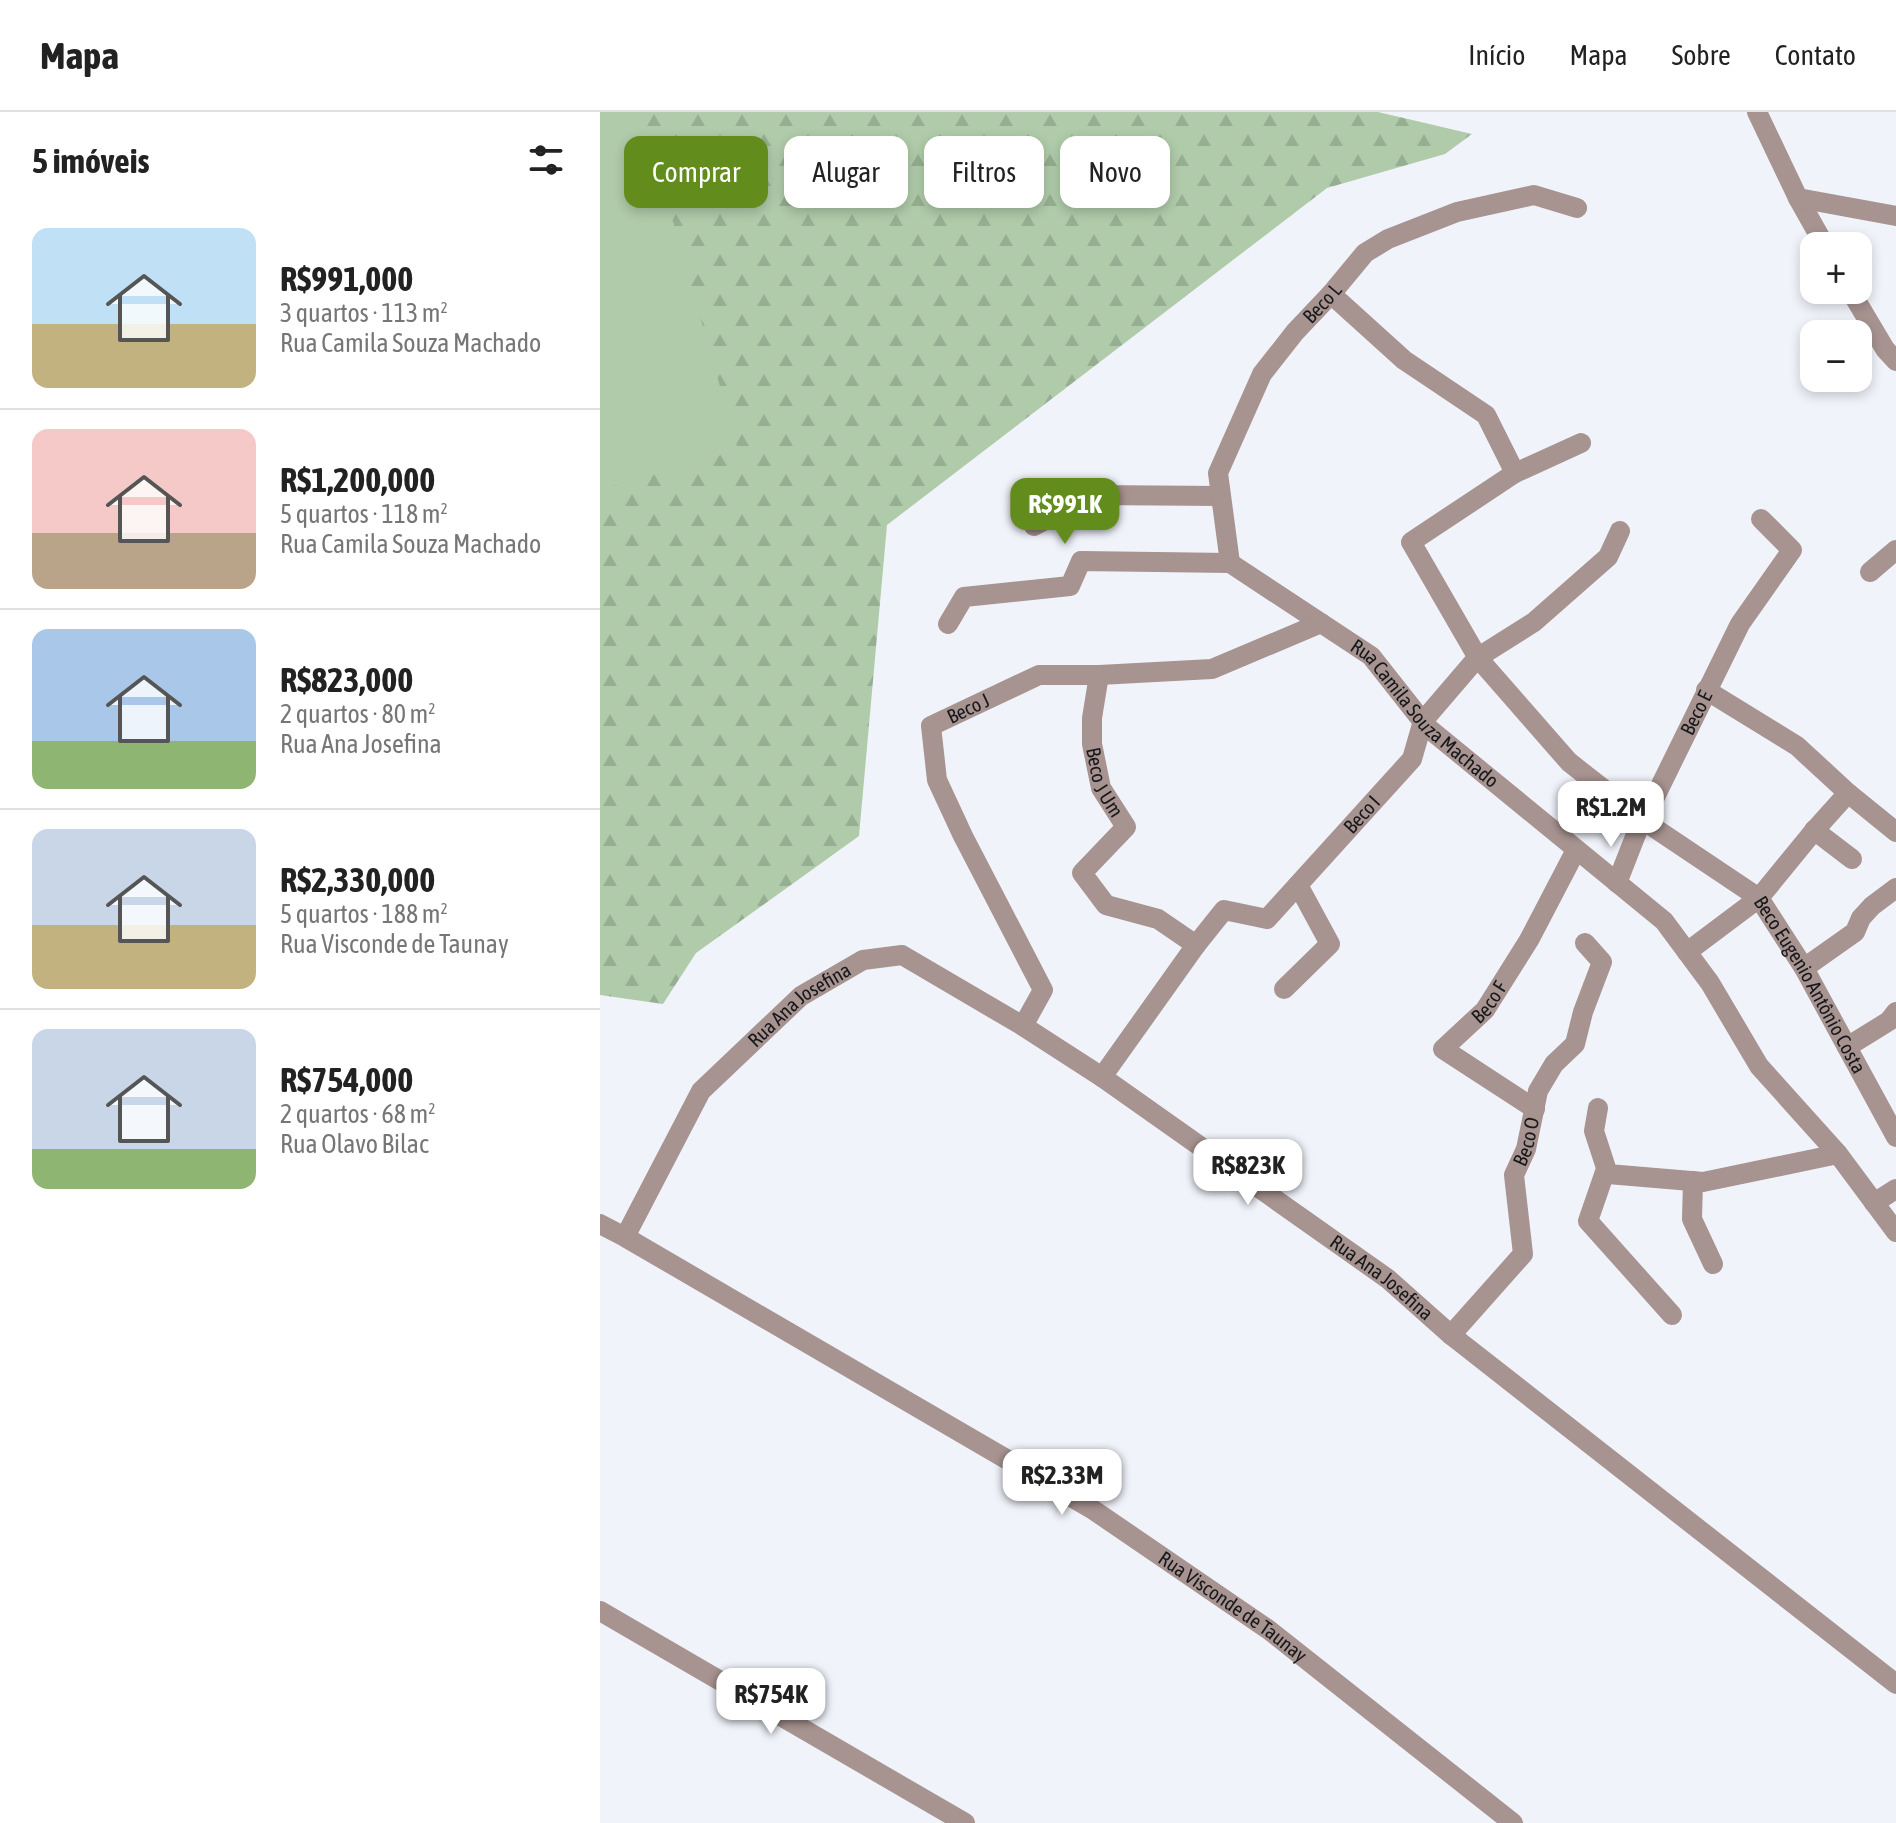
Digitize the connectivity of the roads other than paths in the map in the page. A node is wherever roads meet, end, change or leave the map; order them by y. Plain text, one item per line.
1 (1757, 112) edge
2 (1798, 198) junction
3 (1577, 208) dead end
4 (1896, 216) edge
5 (1817, 232) edge
6 (1331, 294) junction
7 (1858, 304) edge
8 (1896, 361) edge
9 (1581, 443) dead end
10 (1515, 473) junction
11 (1220, 496) junction
12 (1761, 519) dead end
13 (1034, 526) dead end
14 (1620, 531) dead end
15 (1896, 550) edge
16 (1230, 563) junction
17 (1870, 572) dead end
18 (1321, 623) junction
19 (948, 624) dead end
20 (1477, 658) junction
21 (1099, 675) junction
22 (1706, 690) junction
23 (1423, 721) junction
24 (1848, 793) junction
25 (1642, 819) junction
26 (1814, 830) junction
27 (1896, 832) edge
28 (1576, 850) junction
29 (1852, 859) dead end
30 (1617, 883) junction
31 (1298, 885) junction
32 (1896, 888) edge
33 (1759, 898) junction
34 (1585, 943) dead end
35 (1196, 945) junction
36 (1687, 952) junction
37 (1804, 968) junction
38 (1284, 989) dead end
39 (1896, 1012) edge
40 (1023, 1026) junction
41 (1847, 1047) junction
42 (1102, 1077) junction
43 (1598, 1108) dead end
44 (1535, 1109) junction
45 (1894, 1127) edge
46 (1838, 1154) junction
47 (1606, 1169) junction
48 (1693, 1181) junction
49 (1896, 1189) edge
50 (1874, 1203) junction
51 (600, 1224) edge
52 (1896, 1232) edge
53 (625, 1237) junction
54 (1713, 1264) dead end
55 (1672, 1315) dead end
56 (1451, 1335) junction
57 (600, 1611) edge
58 (1896, 1684) edge
59 (965, 1823) edge
60 (1513, 1823) edge

1 - 2 street
2 - 4 street
2 - 5 street
3 - 6 street, Beco L
6 - 10 street
6 - 11 street, Beco L
7 - 8 street
9 - 10 street
10 - 20 street, Beco Eugenio Antônio Costa
11 - 13 street
11 - 16 street, Beco L
12 - 22 street, Beco E
14 - 20 street, Beco I
15 - 17 street
16 - 18 street, Rua Camila Souza Machado
16 - 19 street
18 - 21 street, Beco J
18 - 23 street, Rua Camila Souza Machado
20 - 23 street, Beco I
20 - 25 street, Beco Eugenio Antônio Costa
21 - 35 street, Beco J Um
21 - 40 street, Beco J
22 - 24 street
22 - 25 street, Beco E
23 - 28 street, Rua Camila Souza Machado
23 - 31 street, Beco I
24 - 26 street
24 - 27 street
25 - 30 street, Beco E
25 - 33 street, Beco Eugenio Antônio Costa
26 - 29 street
26 - 33 street
28 - 30 street, Rua Camila Souza Machado
28 - 44 street, Beco F
30 - 36 street, Rua Camila Souza Machado
31 - 35 street, Beco I
31 - 38 street
32 - 37 street
33 - 36 street
33 - 37 street, Beco Eugenio Antônio Costa
34 - 44 street, Beco O
35 - 42 street, Beco I
36 - 46 street, Rua Camila Souza Machado
37 - 41 street, Beco Eugenio Antônio Costa
39 - 41 street
40 - 42 street, Rua Ana Josefina
40 - 53 street, Rua Ana Josefina
41 - 45 street, Beco Eugenio Antônio Costa
42 - 56 street, Rua Ana Josefina
43 - 47 street
44 - 56 street, Beco O
46 - 48 street
46 - 50 street, Rua Camila Souza Machado
47 - 48 street
47 - 55 street
48 - 54 street
49 - 50 street
50 - 52 street, Rua Camila Souza Machado
51 - 53 street, Rua Visconde de Taunay
53 - 60 street, Rua Visconde de Taunay
56 - 58 street, Rua Ana Josefina
57 - 59 street

